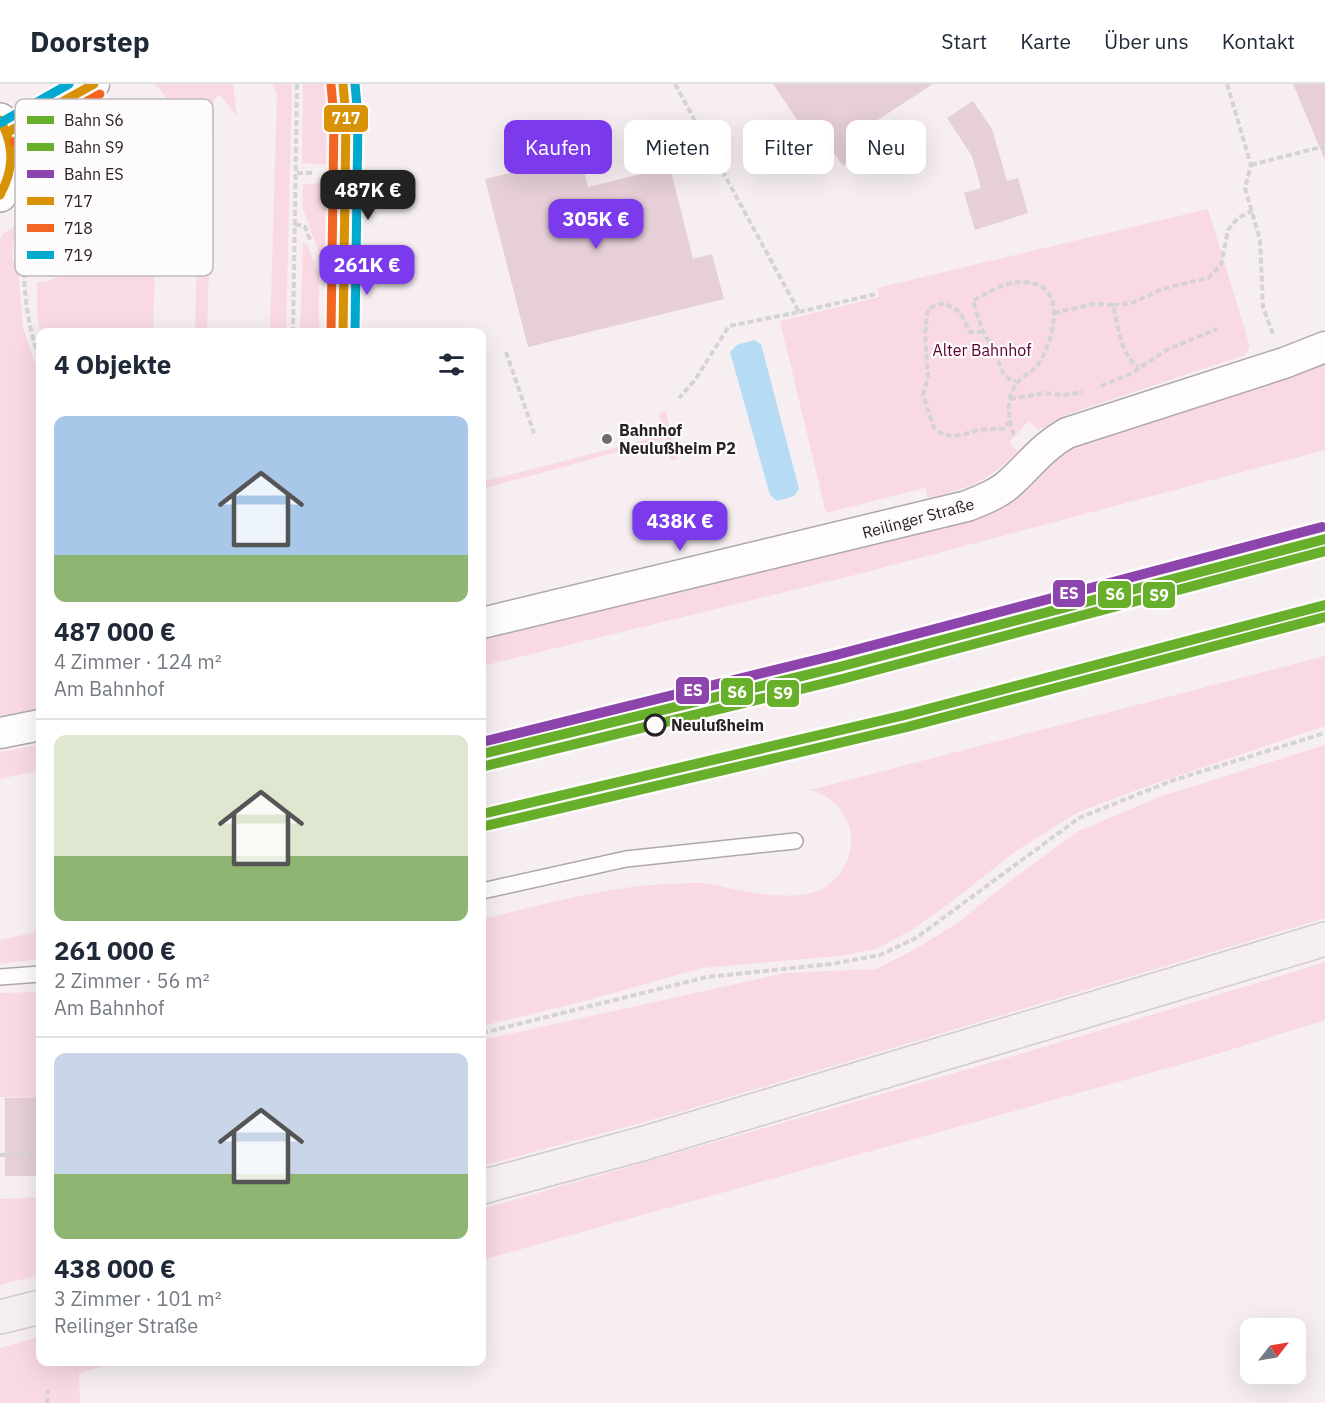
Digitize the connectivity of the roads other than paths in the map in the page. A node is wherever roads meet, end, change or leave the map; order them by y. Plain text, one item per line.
1 (94, 84) edge
2 (343, 84) edge
3 (62, 99) edge
4 (4, 126) edge
5 (12, 203) edge
6 (343, 328) edge
7 (1325, 346) edge
8 (486, 622) edge
9 (36, 725) edge
10 (0, 733) edge
11 (795, 841) dead end
12 (486, 890) edge
13 (1325, 939) edge
14 (36, 974) edge
15 (0, 977) edge
16 (486, 1186) edge
17 (36, 1308) edge
18 (0, 1317) edge

1 - 3 street
2 - 6 street
4 - 5 street
7 - 8 street, Reilinger Straße
9 - 10 street
11 - 12 lane
13 - 16 main road
14 - 15 lane
17 - 18 main road

